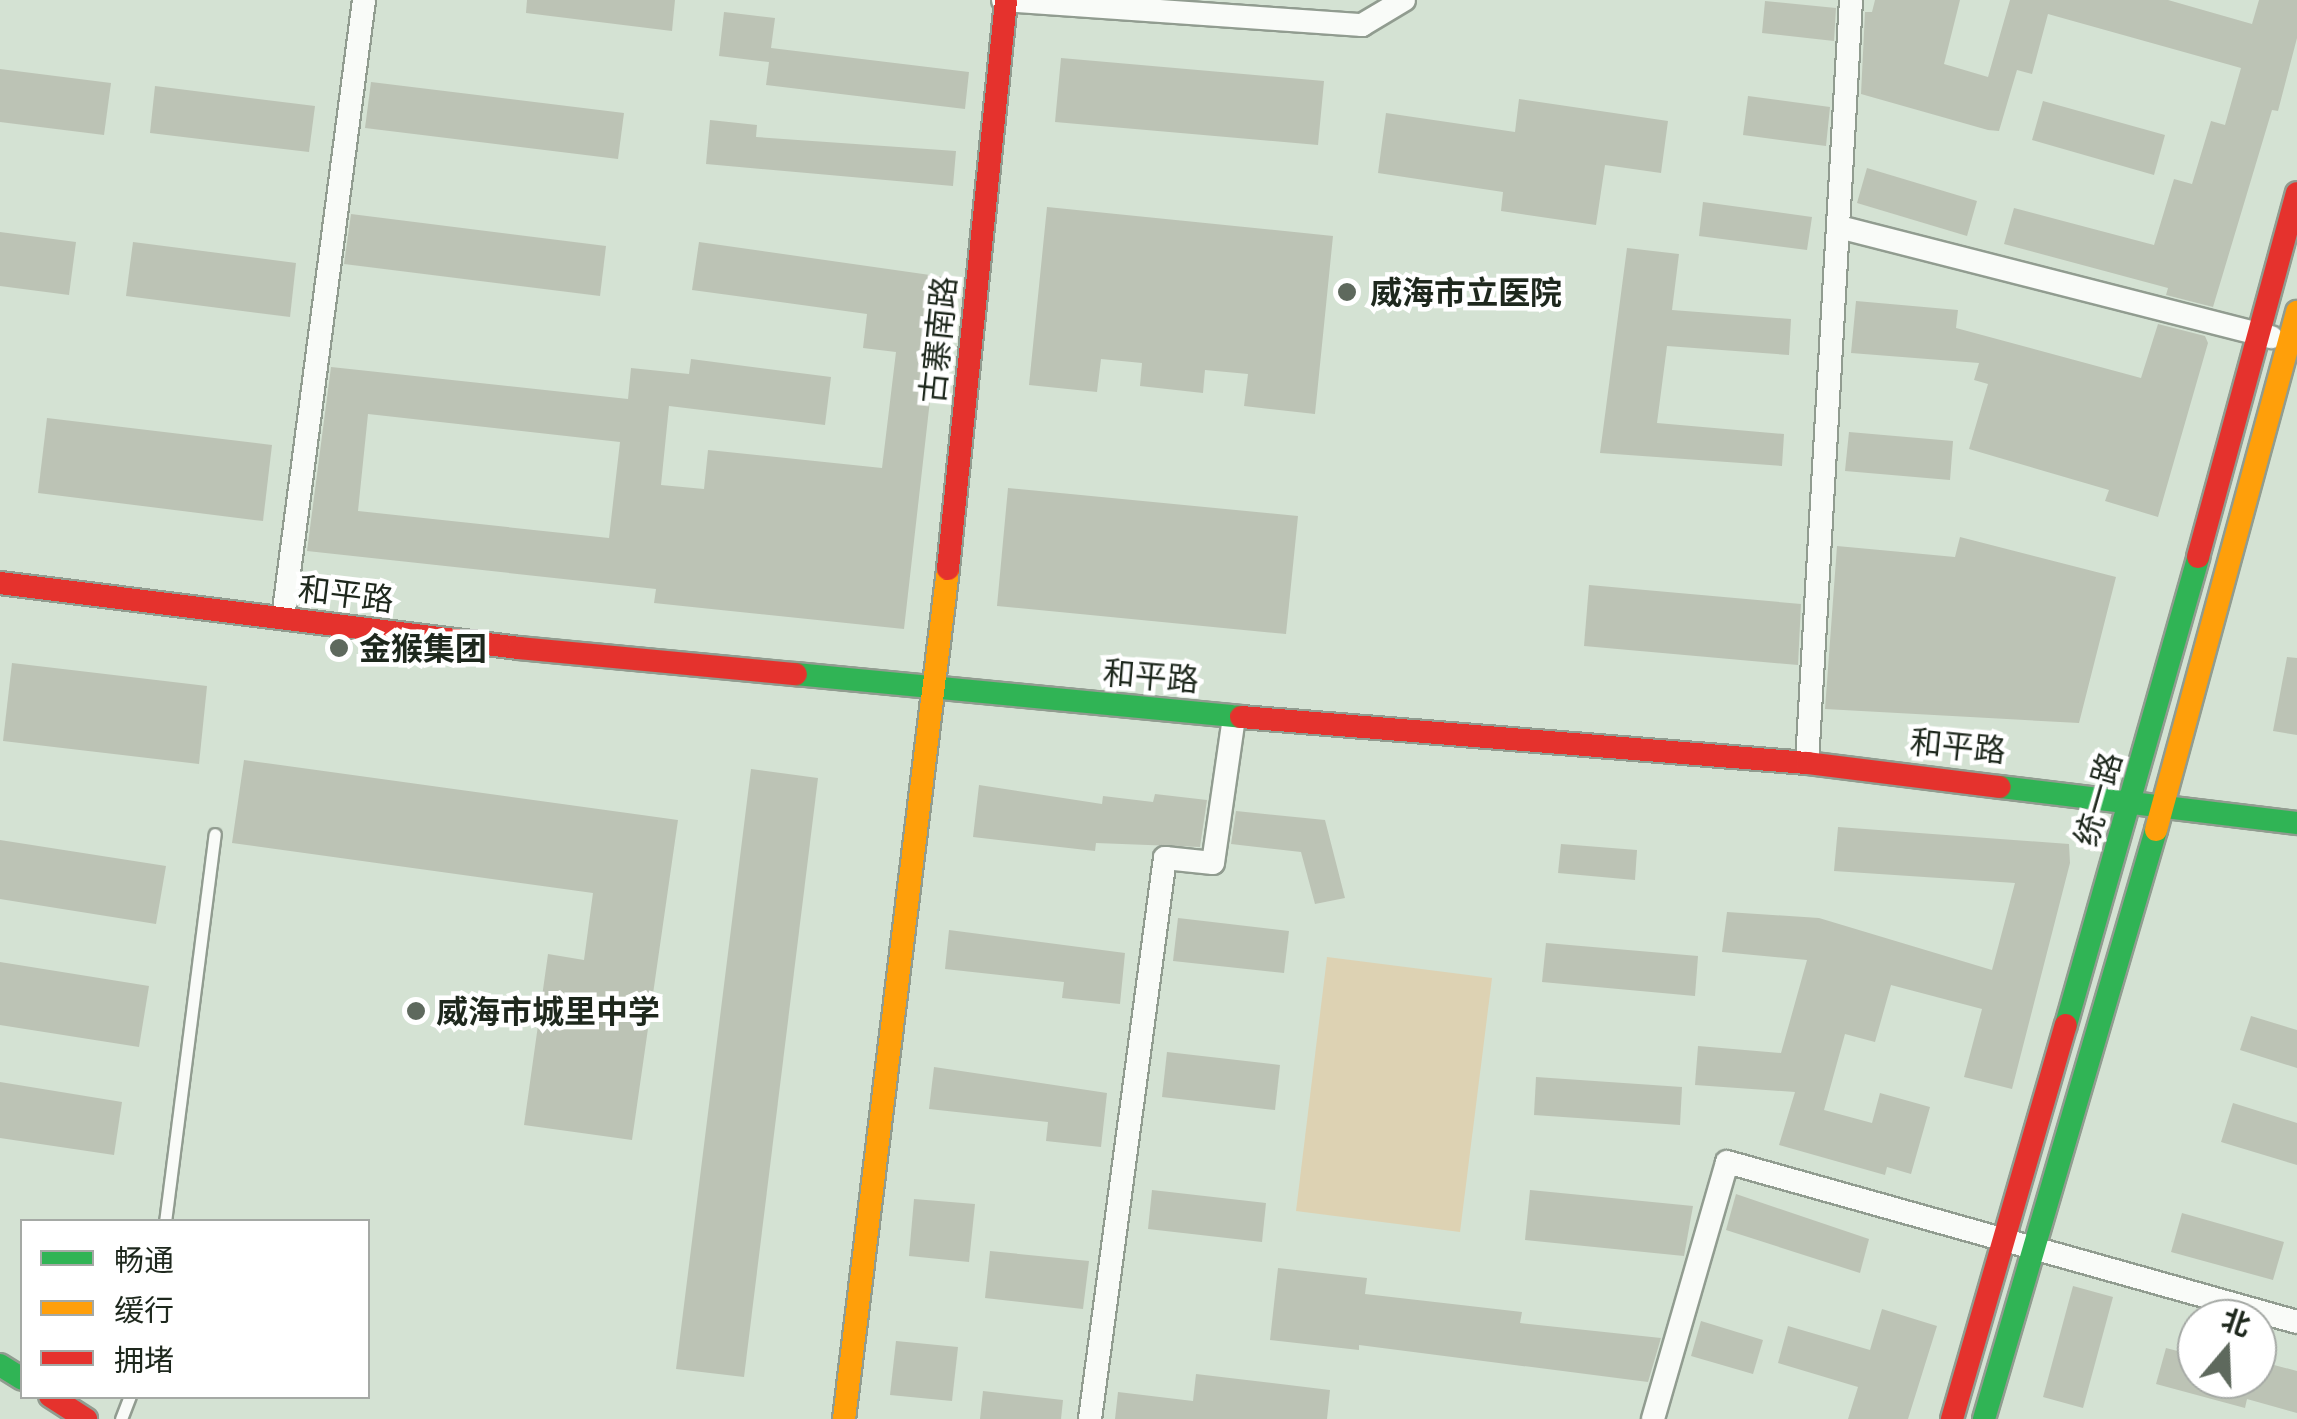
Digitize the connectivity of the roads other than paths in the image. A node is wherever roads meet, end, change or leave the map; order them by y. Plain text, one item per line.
1 (364, 0) edge
2 (1005, 0) edge
3 (1404, 0) edge
4 (1851, 0) edge
5 (2297, 193) edge
6 (1839, 227) junction
7 (2297, 312) edge
8 (2259, 334) junction
9 (2289, 342) junction
10 (0, 583) edge
11 (283, 618) junction
12 (936, 689) junction
13 (1234, 717) junction
14 (1807, 764) junction
15 (2132, 798) junction
16 (2164, 802) junction
17 (2297, 823) edge
18 (215, 834) dead end
19 (165, 1219) edge
20 (2003, 1237) junction
21 (2032, 1246) junction
22 (2297, 1322) edge
23 (55, 1399) edge
24 (86, 1419) edge
25 (844, 1419) edge
26 (1090, 1419) edge
27 (1653, 1419) edge
28 (1952, 1419) edge
29 (1984, 1419) edge

1 - 11 street
2 - 3 street
2 - 12 street, 古寨南路
4 - 6 street
5 - 8 street, 统一路
6 - 8 street
6 - 14 street
7 - 9 street, 统一路
8 - 9 street
8 - 15 street, 统一路
9 - 16 street, 统一路
10 - 11 street, 和平路
11 - 12 street, 和平路
12 - 13 street, 和平路
12 - 25 street, 古寨南路
13 - 14 street, 和平路
13 - 26 street
14 - 15 street, 和平路
15 - 16 street, 和平路
15 - 20 street, 统一路
16 - 17 street, 和平路
16 - 21 street, 统一路
18 - 19 lane
20 - 21 street
20 - 27 street
20 - 28 street, 统一路
21 - 22 street
21 - 29 street, 统一路
23 - 24 street

